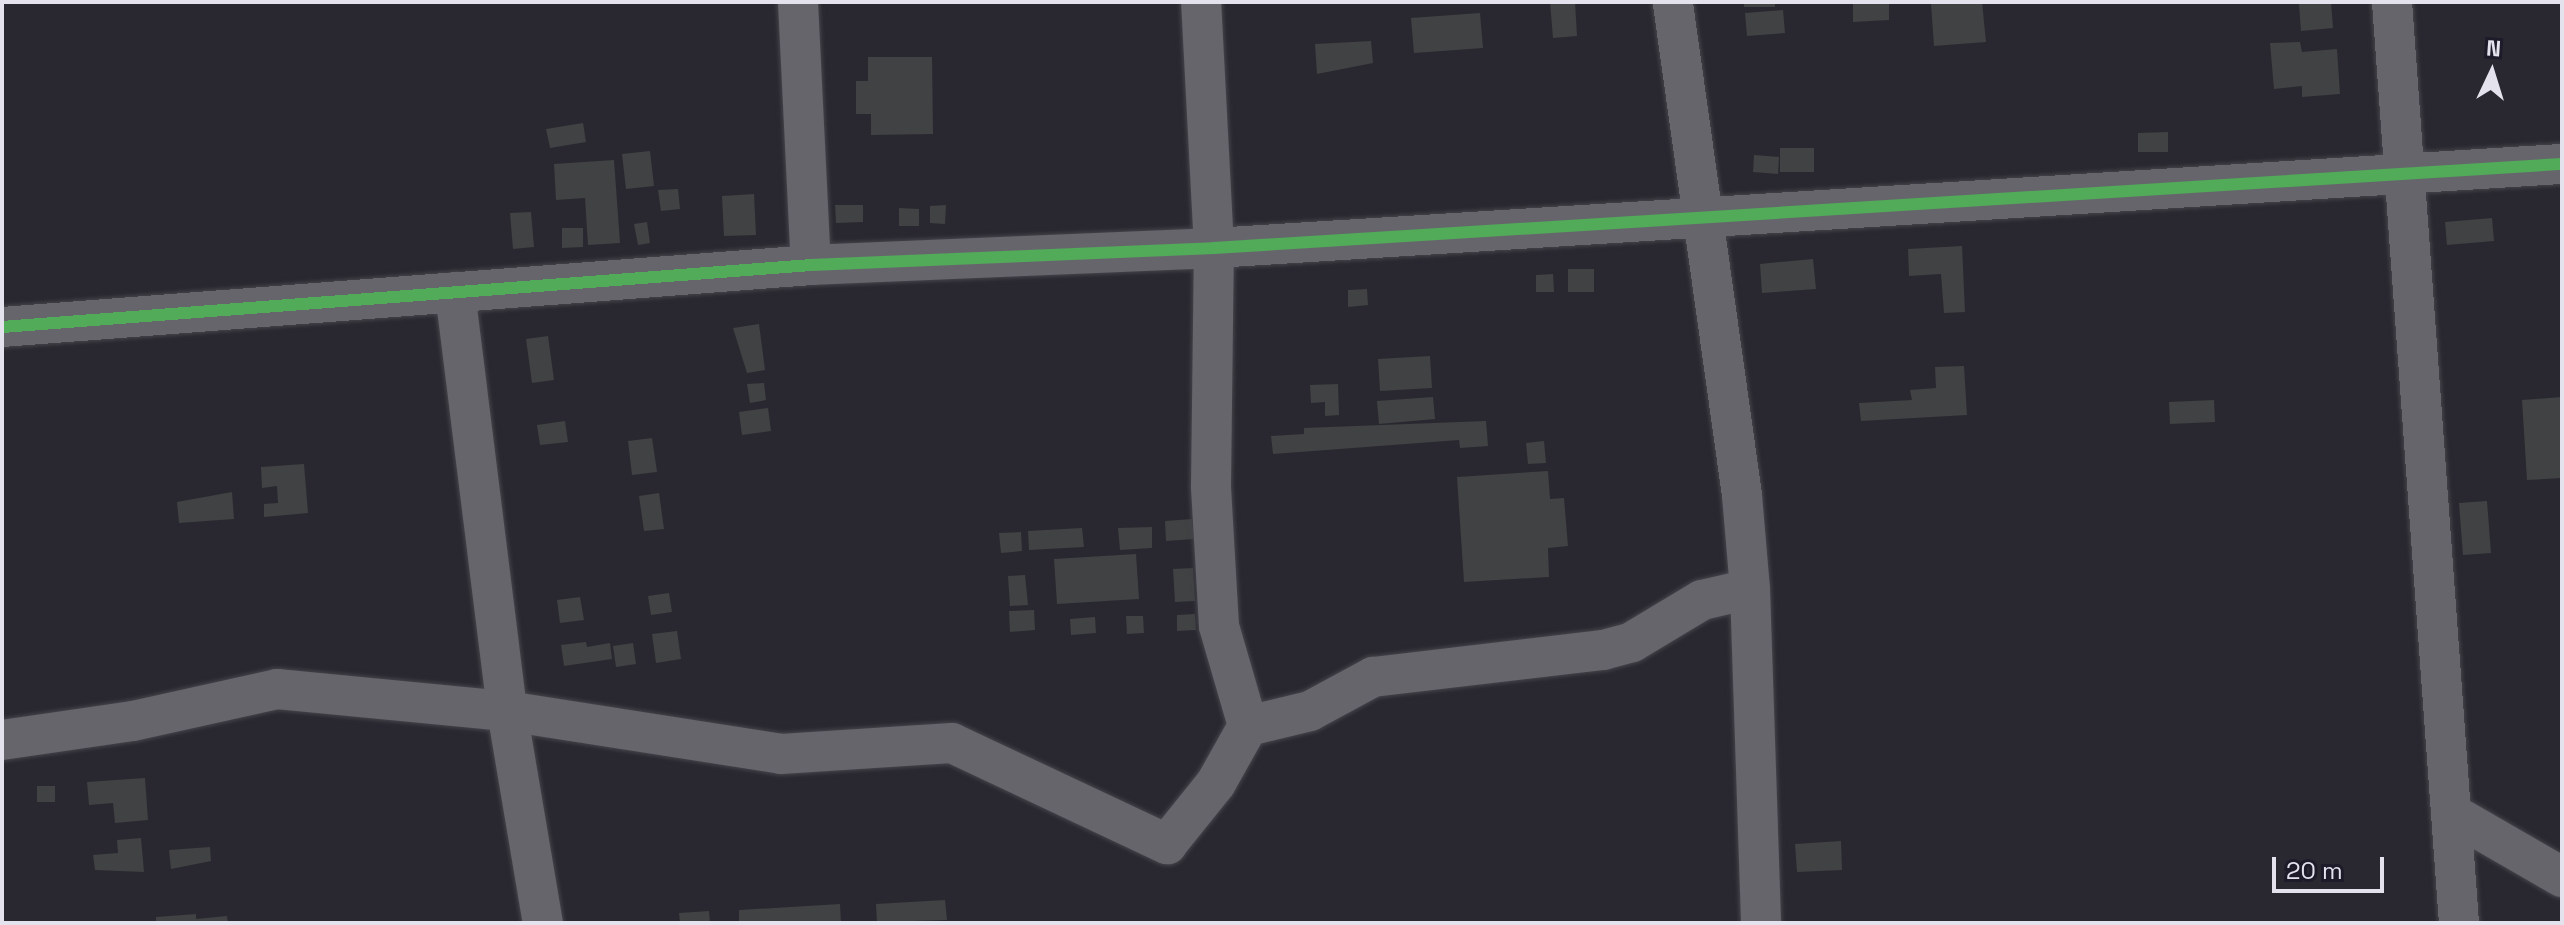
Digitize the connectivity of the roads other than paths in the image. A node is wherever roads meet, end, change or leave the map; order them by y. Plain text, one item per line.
1 (798, 2) edge
2 (1201, 2) edge
3 (1673, 2) edge
4 (2392, 2) edge
5 (2562, 164) edge
6 (2408, 176) junction
7 (1700, 216) junction
8 (1214, 248) junction
9 (811, 265) junction
10 (455, 292) junction
11 (2, 327) edge
12 (1750, 589) junction
13 (507, 711) junction
14 (1248, 726) junction
15 (2, 740) edge
16 (2451, 813) junction
17 (2562, 877) edge
18 (543, 923) edge
19 (1761, 923) edge
20 (2459, 923) edge

1 - 9 street
2 - 8 street
3 - 7 street
4 - 6 street
5 - 6 street
6 - 7 street
6 - 16 street
7 - 8 street
7 - 12 street
8 - 9 street
8 - 14 street
9 - 10 street
10 - 11 street
10 - 13 street
12 - 14 street
12 - 19 street
13 - 14 street
13 - 15 street
13 - 18 street
16 - 17 street
16 - 20 street

